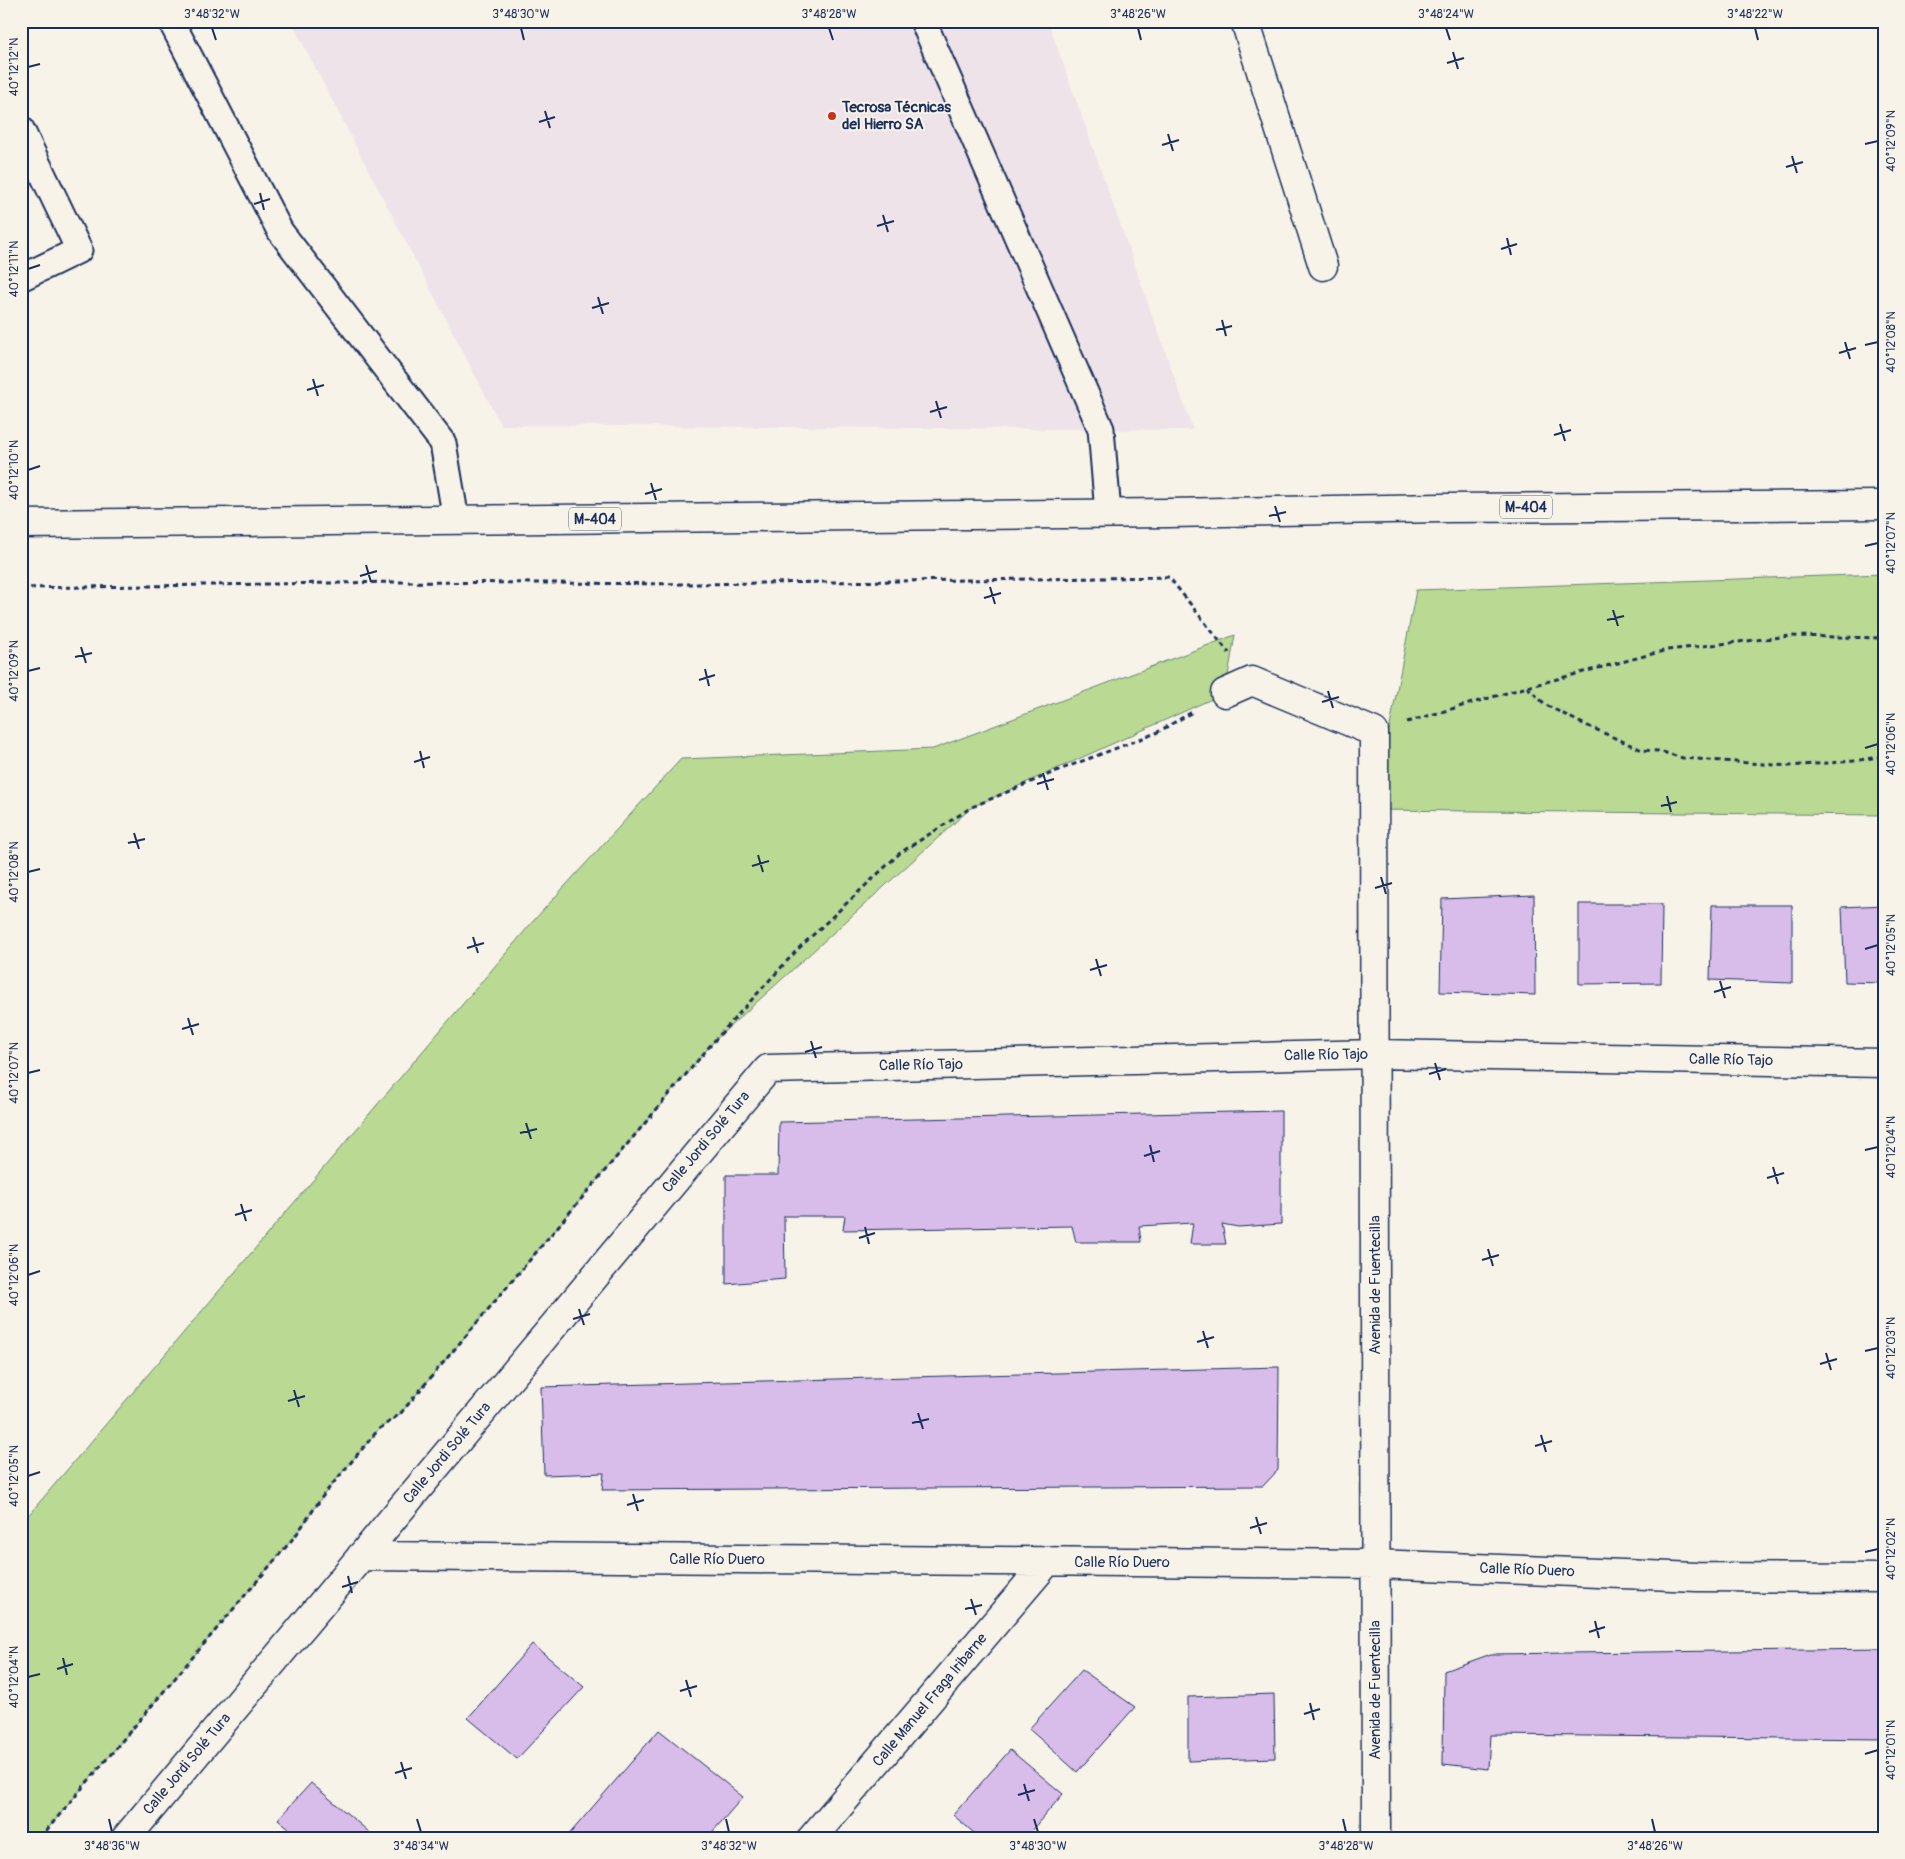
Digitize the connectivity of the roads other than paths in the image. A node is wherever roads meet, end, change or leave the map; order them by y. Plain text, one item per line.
1 (171, 21) edge
2 (923, 21) edge
3 (1245, 21) edge
4 (21, 129) edge
5 (1323, 266) dead end
6 (21, 278) edge
7 (1884, 506) edge
8 (1108, 513) junction
9 (456, 520) junction
10 (21, 524) edge
11 (1225, 693) road end
12 (1375, 1054) junction
13 (1884, 1063) edge
14 (768, 1069) joint
15 (360, 1556) junction
16 (1048, 1561) junction
17 (1375, 1564) junction
18 (1884, 1578) edge
19 (126, 1838) edge
20 (812, 1838) edge
21 (1376, 1838) edge

1 - 9 lane
2 - 8 lane
3 - 5 street
4 - 6 lane
7 - 8 street, M-404
8 - 9 street, M-404
9 - 10 street, M-404
11 - 12 street, Avenida de Fuentecilla
12 - 13 street, Calle Río Tajo
12 - 14 street, Calle Río Tajo
12 - 17 street, Avenida de Fuentecilla
14 - 15 street, Calle Jordi Solé Tura
15 - 16 street, Calle Río Duero
15 - 19 street, Calle Jordi Solé Tura
16 - 17 street, Calle Río Duero
16 - 20 street, Calle Manuel Fraga Iribarne
17 - 18 street, Calle Río Duero
17 - 21 street, Avenida de Fuentecilla

